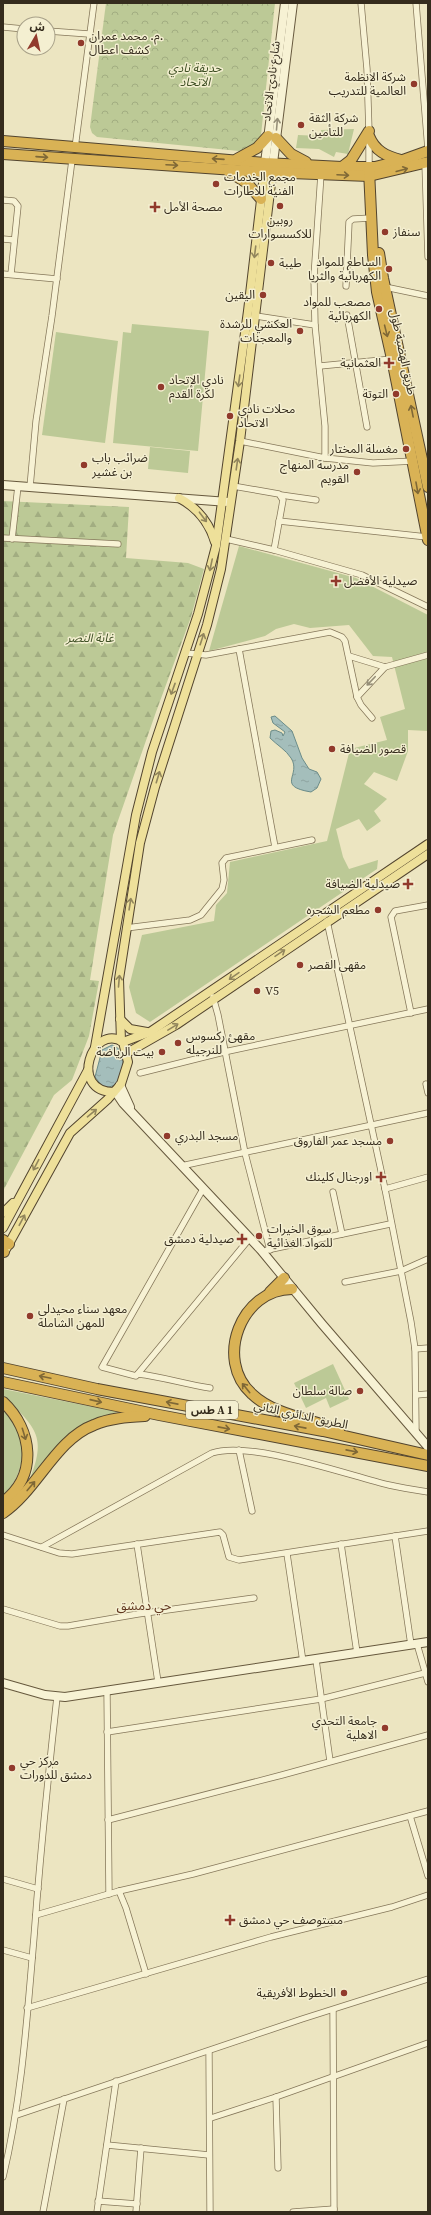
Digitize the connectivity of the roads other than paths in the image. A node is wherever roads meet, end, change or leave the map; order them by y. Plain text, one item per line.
1 (94, 3) edge
2 (284, 3) edge
3 (292, 3) edge
4 (361, 3) edge
5 (416, 3) edge
6 (3, 27) edge
7 (16, 28) edge
8 (56, 32) edge
9 (89, 34) junction
10 (428, 71) edge
11 (421, 73) junction
12 (369, 134) junction
13 (272, 137) junction
14 (3, 141) edge
15 (75, 148) junction
16 (428, 150) edge
17 (3, 154) edge
18 (72, 160) junction
19 (236, 160) junction
20 (403, 160) junction
21 (427, 163) edge
22 (311, 164) junction
23 (269, 167) junction
24 (342, 167) junction
25 (223, 168) junction
26 (372, 169) junction
27 (321, 174) junction
28 (427, 196) edge
29 (261, 199) junction
30 (3, 200) edge
31 (371, 218) junction
32 (427, 225) edge
33 (3, 239) edge
34 (14, 240) junction
35 (428, 257) edge
36 (3, 274) edge
37 (11, 274) junction
38 (57, 279) junction
39 (346, 286) dead end
40 (385, 287) junction
41 (428, 296) edge
42 (347, 315) dead end
43 (256, 316) junction
44 (315, 325) junction
45 (392, 359) junction
46 (356, 363) junction
47 (320, 366) junction
48 (367, 427) dead end
49 (240, 441) junction
50 (325, 458) junction
51 (417, 460) junction
52 (3, 485) edge
53 (18, 486) junction
54 (233, 486) junction
55 (30, 487) junction
56 (428, 487) edge
57 (281, 495) junction
58 (179, 498) junction
59 (316, 500) dead end
60 (227, 502) junction
61 (279, 521) junction
62 (3, 538) edge
63 (12, 539) junction
64 (226, 539) junction
65 (428, 539) edge
66 (118, 544) dead end
67 (216, 546) junction
68 (274, 550) junction
69 (428, 607) edge
70 (239, 649) junction
71 (186, 653) junction
72 (428, 655) edge
73 (197, 656) junction
74 (348, 656) junction
75 (385, 667) junction
76 (357, 697) junction
77 (372, 718) dead end
78 (152, 752) junction
79 (164, 756) junction
80 (131, 840) junction
81 (312, 840) dead end
82 (140, 843) junction
83 (428, 844) edge
84 (275, 847) junction
85 (428, 854) edge
86 (398, 869) junction
87 (428, 905) edge
88 (325, 912) junction
89 (327, 921) junction
90 (126, 928) junction
91 (113, 940) junction
92 (124, 942) junction
93 (212, 996) junction
94 (428, 1009) edge
95 (410, 1013) junction
96 (120, 1019) junction
97 (350, 1025) junction
98 (150, 1032) junction
99 (122, 1042) junction
100 (95, 1047) junction
101 (224, 1052) junction
102 (127, 1053) junction
103 (88, 1070) junction
104 (140, 1073) dead end
105 (426, 1084) dead end
106 (116, 1089) junction
107 (428, 1093) edge
108 (428, 1113) edge
109 (371, 1124) junction
110 (47, 1145) junction
111 (59, 1152) junction
112 (245, 1152) junction
113 (181, 1166) junction
114 (428, 1177) edge
115 (203, 1189) junction
116 (384, 1189) junction
117 (333, 1192) dead end
118 (20, 1195) junction
119 (3, 1213) edge
120 (390, 1224) junction
121 (3, 1228) edge
122 (342, 1234) junction
123 (250, 1238) junction
124 (5, 1248) edge
125 (266, 1250) junction
126 (428, 1259) edge
127 (401, 1271) junction
128 (284, 1278) junction
129 (345, 1282) dead end
130 (292, 1289) junction
131 (269, 1294) junction
132 (428, 1348) edge
133 (415, 1349) junction
134 (3, 1368) edge
135 (138, 1374) junction
136 (3, 1382) edge
137 (210, 1388) dead end
138 (428, 1394) edge
139 (416, 1395) junction
140 (3, 1402) edge
141 (159, 1415) junction
142 (416, 1432) junction
143 (370, 1443) junction
144 (239, 1450) junction
145 (425, 1452) edge
146 (428, 1466) edge
147 (428, 1492) edge
148 (3, 1502) edge
149 (252, 1511) dead end
150 (3, 1513) edge
151 (428, 1531) edge
152 (3, 1535) edge
153 (395, 1536) junction
154 (137, 1544) junction
155 (341, 1544) junction
156 (42, 1547) junction
157 (287, 1554) junction
158 (254, 1598) dead end
159 (3, 1609) edge
160 (148, 1612) junction
161 (428, 1642) edge
162 (414, 1644) junction
163 (357, 1653) junction
164 (316, 1660) junction
165 (303, 1662) junction
166 (425, 1674) junction
167 (158, 1682) junction
168 (428, 1682) edge
169 (3, 1683) edge
170 (107, 1691) junction
171 (57, 1697) junction
172 (321, 1699) junction
173 (107, 1732) junction
174 (428, 1735) edge
175 (330, 1761) junction
176 (428, 1811) edge
177 (410, 1816) junction
178 (108, 1820) junction
179 (428, 1876) edge
180 (3, 1879) edge
181 (38, 1889) junction
182 (119, 1891) junction
183 (109, 1894) junction
184 (428, 1895) edge
185 (36, 1915) junction
186 (3, 1950) edge
187 (32, 1958) junction
188 (146, 1974) junction
189 (428, 1979) edge
190 (28, 2008) junction
191 (333, 2010) junction
192 (428, 2043) edge
193 (209, 2051) junction
194 (333, 2077) junction
195 (116, 2081) junction
196 (276, 2097) junction
197 (64, 2099) junction
198 (17, 2115) junction
199 (210, 2118) junction
200 (107, 2145) junction
201 (141, 2148) junction
202 (209, 2155) junction
203 (278, 2168) dead end
204 (3, 2177) edge
205 (98, 2201) junction
206 (137, 2204) junction
207 (334, 2210) edge
208 (44, 2212) edge
209 (97, 2212) edge
210 (136, 2212) edge
211 (210, 2212) edge
212 (293, 2212) edge

1 - 9 street
2 - 13 main road, شارع نادي الاتحاد
13 -> 3 main road, شارع نادي الاتحاد
4 - 12 street
5 - 11 street
6 - 7 street
8 - 9 street
9 - 15 street
10 - 11 street
11 - 16 street
12 - 20 highway
12 - 24 highway
12 - 26 street
13 - 19 highway
13 - 22 highway
13 - 23 main road, شارع نادي الاتحاد
14 - 15 highway
19 -> 15 highway
16 - 20 highway
17 -> 18 highway
18 -> 25 highway
18 - 38 street
19 - 23 highway
20 - 26 highway
26 -> 21 highway
21 - 28 street
22 - 23 highway
22 - 24 highway
23 - 25 highway
23 - 27 highway
23 - 29 main road
23 - 43 main road
24 - 26 highway
25 - 29 highway
27 -> 26 highway
26 - 31 highway, طريق الهضبة طول
26 - 40 highway, طريق الهضبة طول
27 - 44 street
28 - 32 street
29 -> 60 main road
30 - 34 street
31 - 39 street
31 -> 45 highway, طريق الهضبة طول
32 - 35 street
33 - 34 street
34 - 37 street
36 - 37 street
37 - 38 street
38 - 55 street
40 - 41 street
51 -> 40 highway, طريق الهضبة طول
42 - 46 street
43 - 44 street
43 - 49 main road
44 - 47 street
45 - 46 street
45 - 51 highway, طريق الهضبة طول
46 - 47 street
46 - 48 street
47 - 50 street
49 - 50 street
54 -> 49 main road
50 - 51 street
51 - 56 highway, طريق الهضبة طول
51 -> 65 highway, طريق الهضبة طول
52 - 53 main road
53 - 55 main road
53 - 63 street
54 - 57 street
54 - 60 main road
55 - 58 main road
57 - 59 street
57 - 61 street
58 - 60 main road
58 -> 67 main road
60 - 64 main road
60 - 67 main road
61 - 65 street
61 - 68 street
62 - 63 street
63 - 66 street
64 - 68 street
73 -> 64 main road
67 -> 71 main road
68 - 69 street
70 - 73 street
70 - 74 street
70 - 84 street
71 - 73 street
71 -> 78 main road
72 - 75 street
73 - 79 main road
74 - 75 street
74 - 76 street
75 -> 76 street
76 - 77 street
78 - 79 main road
78 - 80 main road
82 -> 79 main road
80 - 82 main road
80 - 91 main road
81 - 84 street
90 -> 82 main road
83 - 86 main road
84 - 90 street
85 - 86 main road
86 - 88 main road
86 - 89 main road
87 - 95 street
88 - 89 street
88 -> 93 main road
93 -> 89 main road
89 - 97 street
90 - 92 main road
91 - 92 main road
91 - 100 main road
96 -> 92 main road
93 - 98 main road
93 - 101 street
102 -> 93 main road
94 - 95 street
95 - 97 street
96 - 98 main road
96 - 99 main road
97 - 101 street
97 - 109 street
98 - 99 main road
99 - 100 main road
99 - 102 main road
100 - 103 main road
101 - 104 street
101 - 112 street
102 - 106 main road
103 - 106 main road
103 - 110 main road
105 - 107 street
111 -> 106 main road
106 - 113 main road
108 - 109 street
109 - 112 street
109 - 116 street
110 - 111 main road
110 -> 118 main road
124 -> 111 main road
112 - 113 street
112 - 125 street
113 - 115 main road
114 - 116 street
115 - 123 main road
115 - 135 street
116 - 120 street
117 - 122 street
118 - 119 main road
118 - 121 main road
120 - 122 street
120 - 127 street
122 - 125 street
123 - 125 main road
123 - 135 street
125 - 128 main road
126 - 127 street
127 - 129 street
127 - 133 street
128 - 130 main road
128 - 131 highway
130 - 131 highway
130 - 142 main road
143 -> 131 highway
132 - 133 street
133 - 139 street
143 -> 134 highway, الطريق الدائري الثاني / طس A 1
135 - 137 street
136 -> 141 highway
138 - 139 street
139 - 142 street
140 -> 148 highway
141 -> 146 highway
150 -> 141 highway
142 - 145 main road
143 - 145 highway, الطريق الدائري الثاني / طس A 1
144 - 147 street
144 - 149 street
144 - 156 street
151 - 153 street
152 - 156 street
153 - 155 street
153 - 162 street
154 - 156 street
154 - 157 street
154 - 160 street
155 - 157 street
155 - 163 street
157 - 165 street
158 - 160 street
159 - 160 street
160 - 167 street
161 - 162 main road
162 - 163 main road
162 - 166 street
163 - 164 main road
164 - 165 main road
164 - 172 street
165 - 167 main road
166 - 168 street
166 - 172 street
167 - 170 main road
169 - 171 main road
170 - 171 main road
170 - 173 street
171 - 181 street
172 - 173 street
172 - 175 street
173 - 178 street
174 - 175 street
175 - 178 street
176 - 177 street
177 - 179 street
177 - 182 street
178 - 183 street
180 - 181 street
181 - 185 street
182 - 183 street
182 - 188 street
183 - 185 street
184 - 188 street
185 - 187 street
186 - 187 street
187 - 190 street
188 - 190 street
189 - 191 street
190 - 198 street
191 - 193 street
191 - 194 street
192 - 194 street
193 - 195 street
193 - 199 street
194 - 196 street
194 - 207 street
195 - 197 street
195 - 200 street
196 - 199 street
196 - 203 street
197 - 198 street
197 - 208 street
198 - 204 street
199 - 202 street
200 - 201 street
200 - 205 street
201 - 202 street
201 - 206 street
202 - 211 street
205 - 206 street
205 - 209 street
206 - 210 street
207 - 212 street

